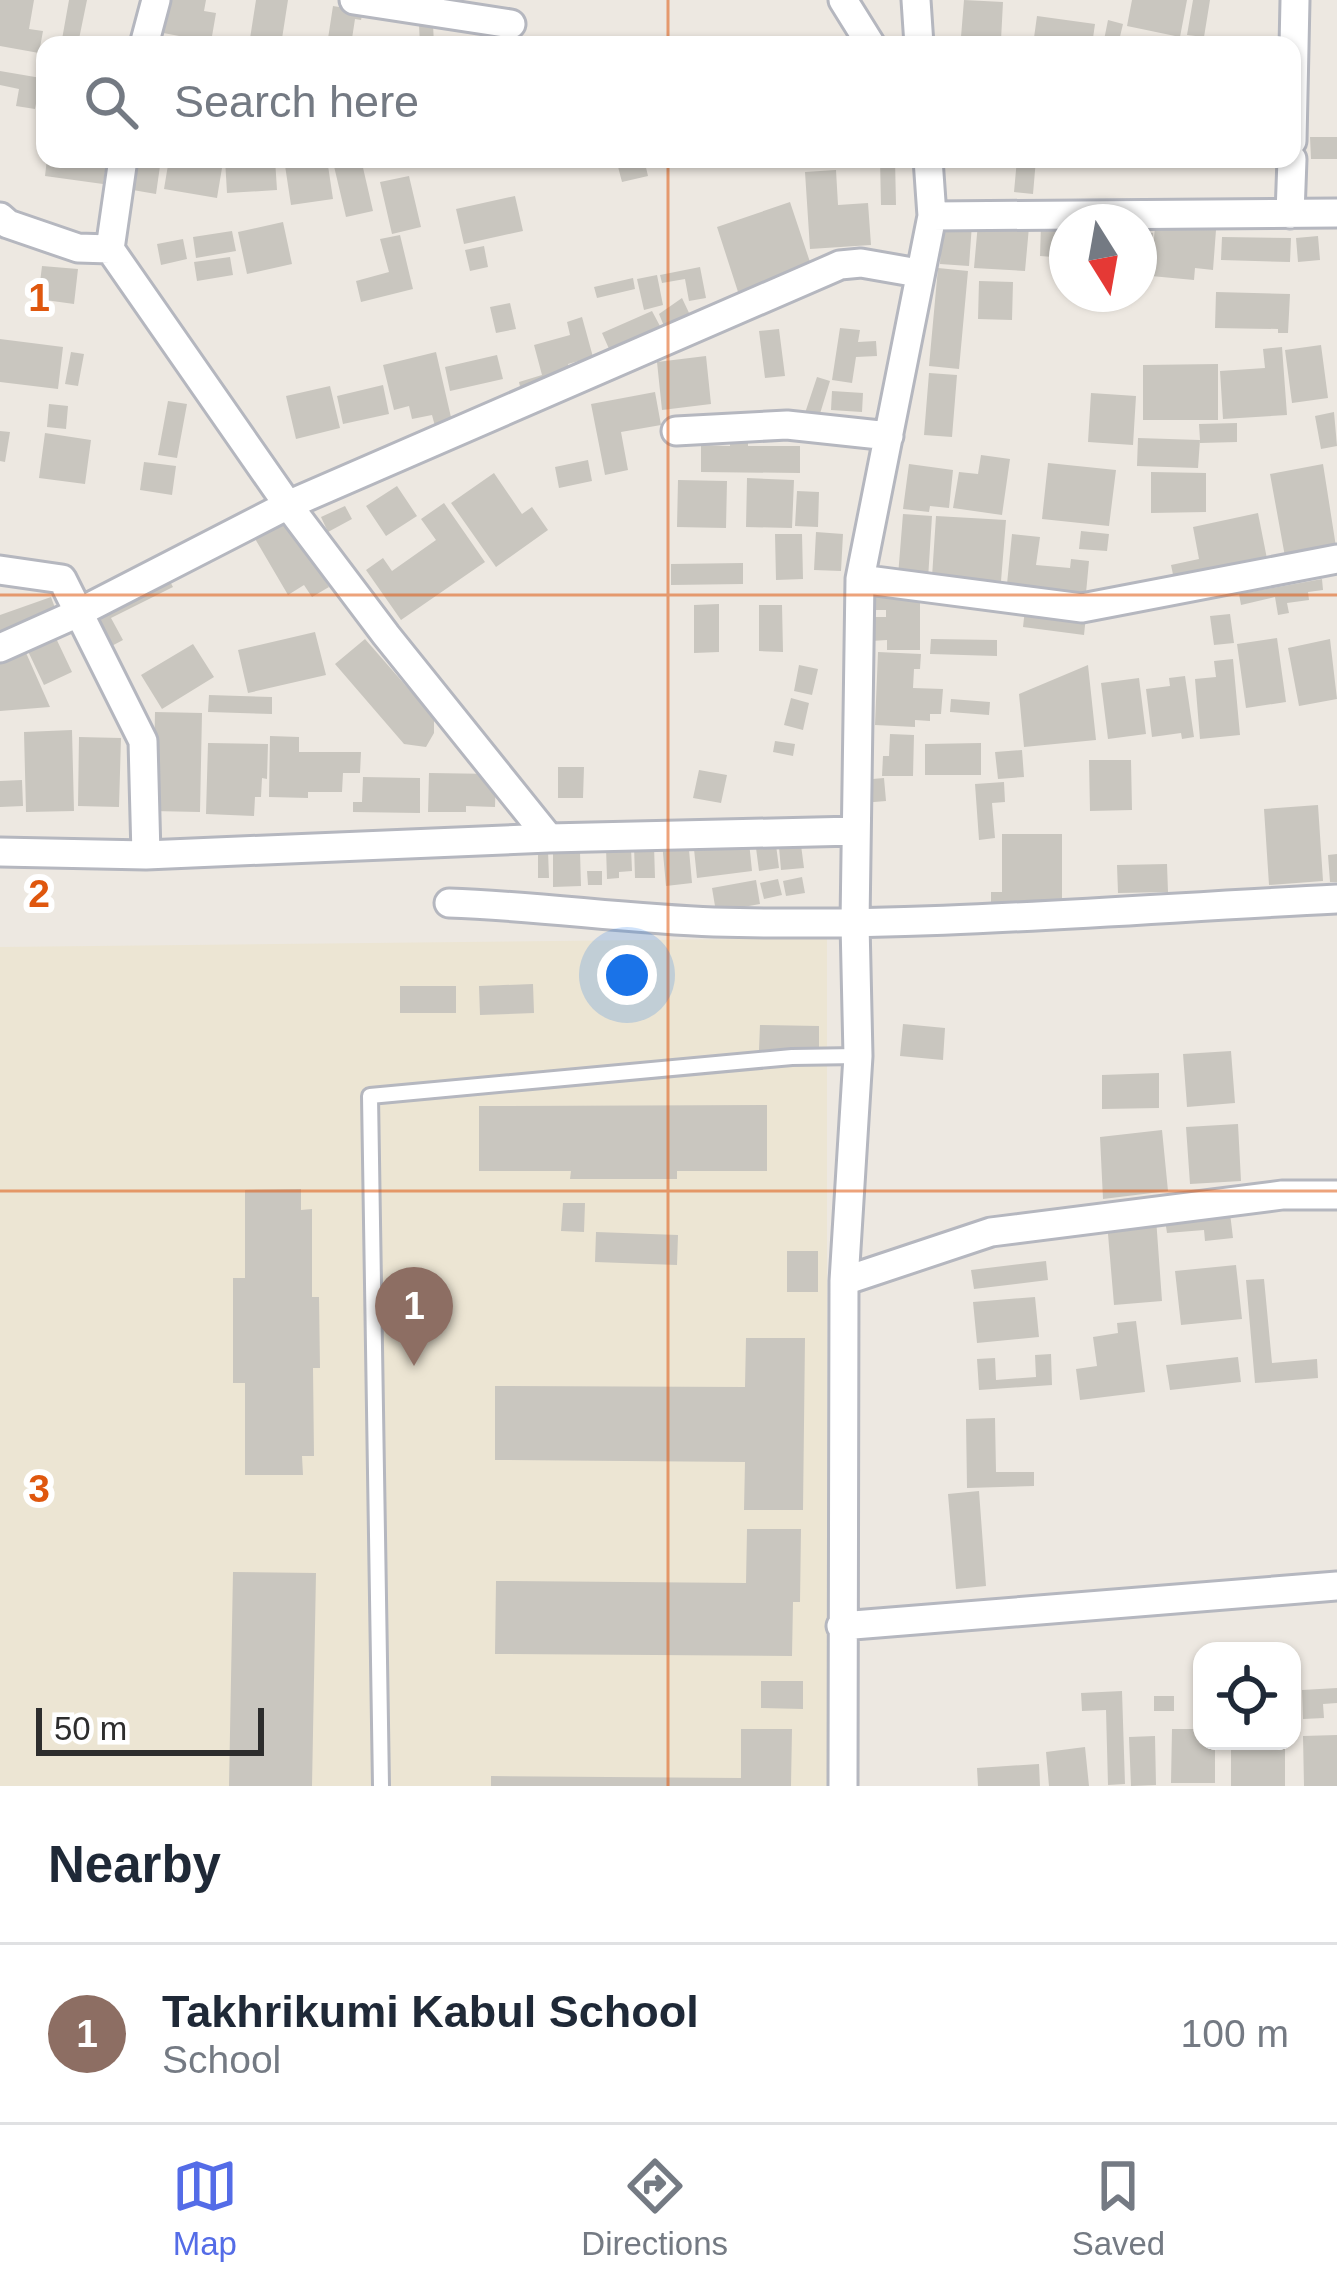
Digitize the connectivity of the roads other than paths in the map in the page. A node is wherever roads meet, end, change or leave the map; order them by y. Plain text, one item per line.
1 (156, 0) edge
2 (354, 0) edge
3 (843, 0) edge
4 (916, 0) edge
5 (1295, 0) edge
6 (511, 24) dead end
7 (146, 36) edge
8 (866, 36) edge
9 (919, 36) edge
10 (1294, 36) edge
11 (122, 168) edge
12 (929, 168) edge
13 (1292, 168) edge
14 (1337, 213) edge
15 (1290, 214) junction
16 (932, 216) junction
17 (0, 217) edge
18 (110, 249) junction
19 (918, 273) junction
20 (676, 431) dead end
21 (889, 436) junction
22 (288, 505) junction
23 (1337, 559) edge
24 (0, 570) edge
25 (860, 579) junction
26 (76, 614) junction
27 (0, 648) edge
28 (856, 831) junction
29 (549, 838) junction
30 (0, 852) edge
31 (146, 855) junction
32 (1337, 899) edge
33 (449, 903) dead end
34 (855, 923) junction
35 (858, 1056) junction
36 (1337, 1195) edge
37 (844, 1281) junction
38 (1337, 1586) edge
39 (842, 1627) junction
40 (381, 1786) edge
41 (843, 1786) edge

1 - 7 street
2 - 6 street
3 - 8 street
4 - 9 street
5 - 10 street
11 - 18 street
12 - 16 street
13 - 15 street
14 - 15 street
15 - 16 street
16 - 19 street
17 - 18 street
18 - 22 street
19 - 21 street
19 - 22 street
20 - 21 street
21 - 25 street
22 - 26 street
22 - 29 street
23 - 25 street
24 - 26 street
25 - 28 street
26 - 27 street
26 - 31 street
28 - 29 street
28 - 34 street
29 - 31 street
30 - 31 street
32 - 34 street
33 - 34 street
34 - 35 street
35 - 37 street
35 - 40 lane
36 - 37 street
37 - 39 street
38 - 39 street
39 - 41 street

